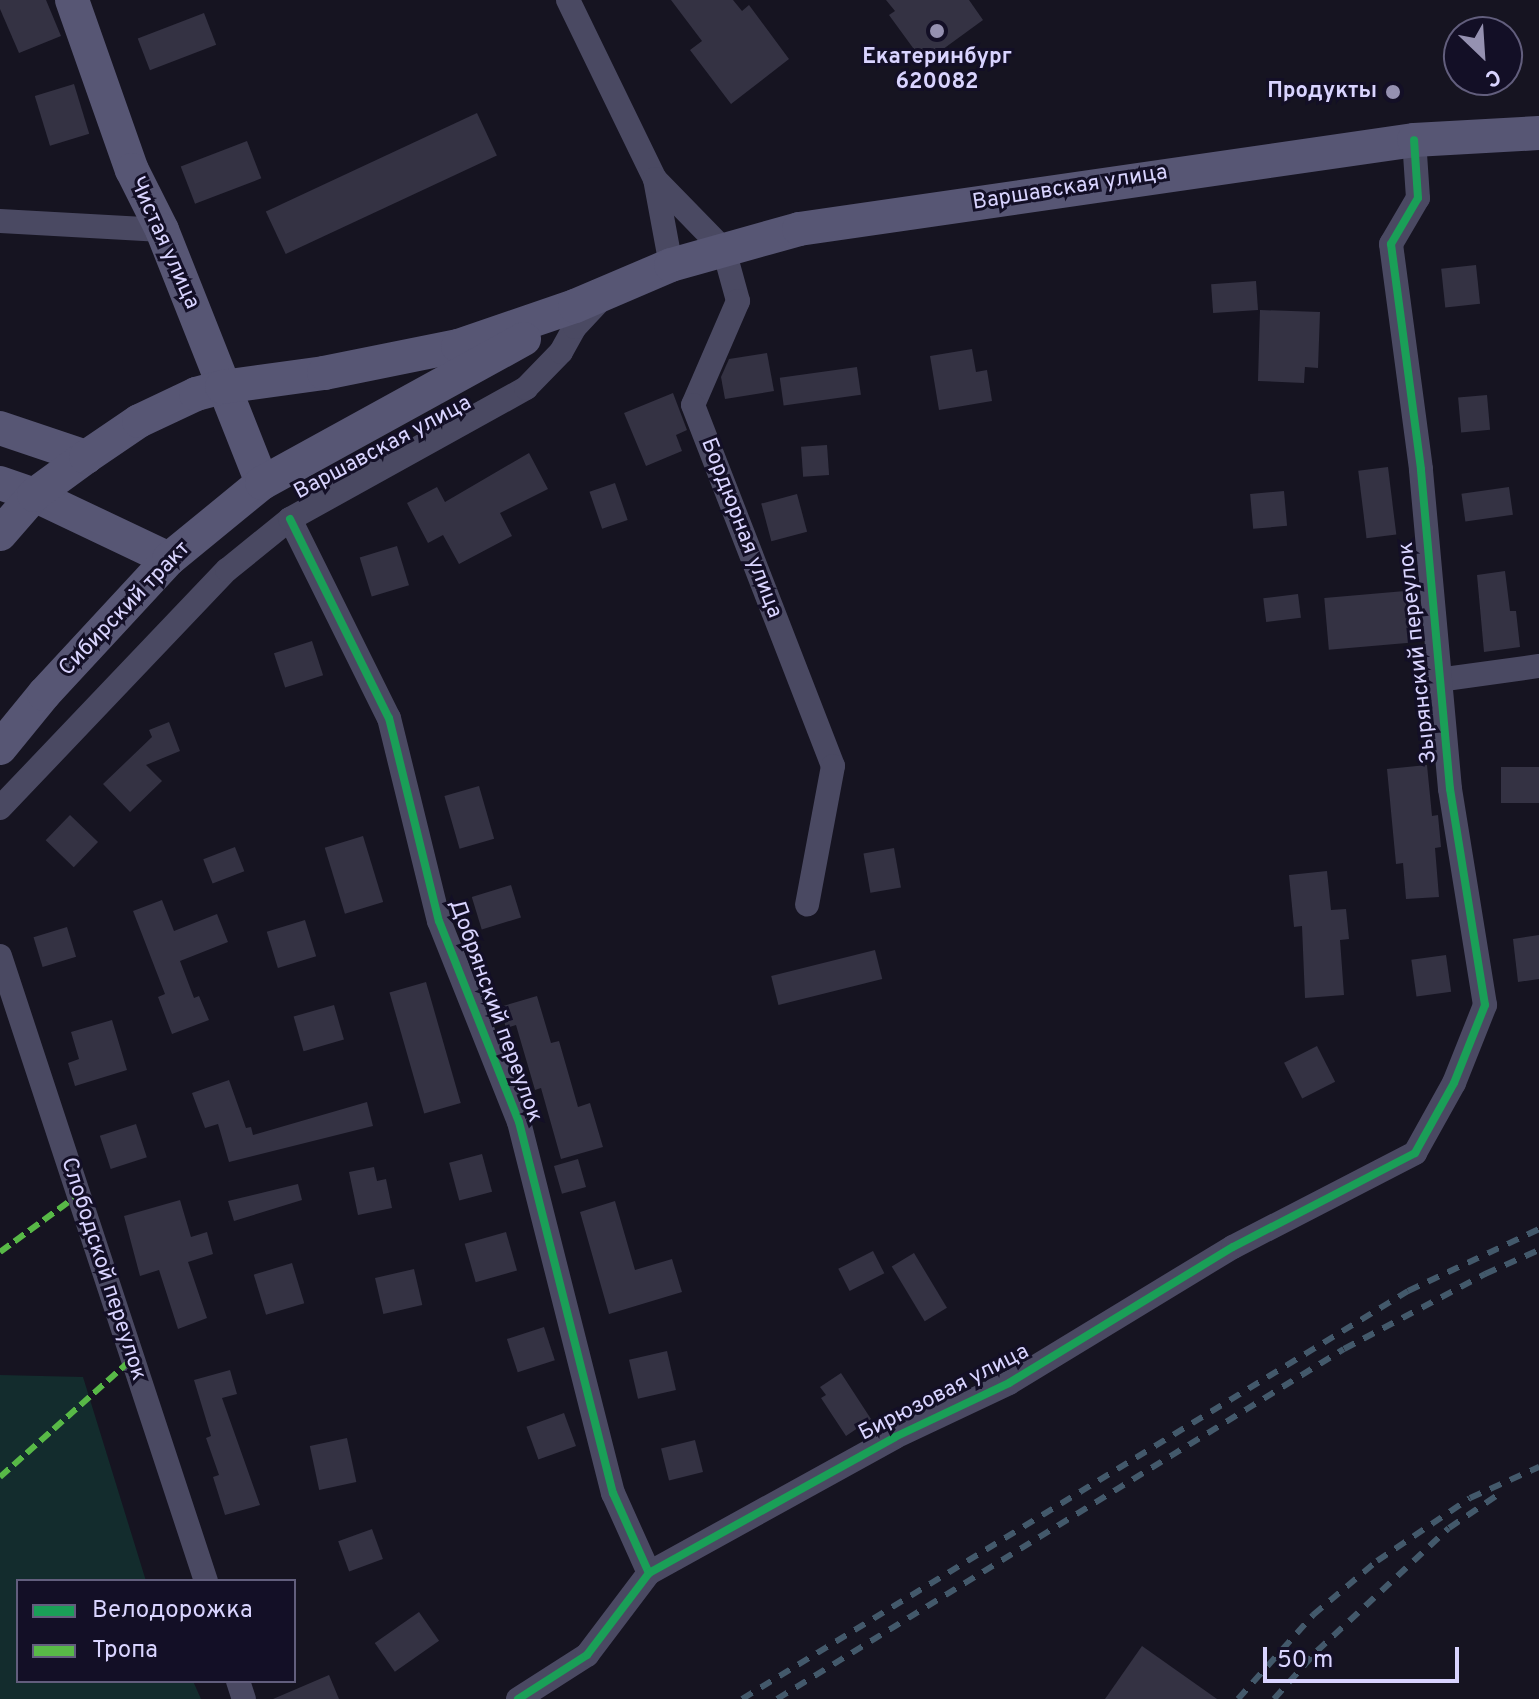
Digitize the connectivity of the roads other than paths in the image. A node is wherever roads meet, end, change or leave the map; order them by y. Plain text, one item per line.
1 (72, 0) edge
2 (568, 0) edge
3 (1539, 133) edge
4 (1414, 140) junction
5 (655, 179) junction
6 (0, 221) edge
7 (162, 230) junction
8 (724, 250) junction
9 (671, 265) junction
10 (611, 290) junction
11 (575, 306) junction
12 (222, 387) junction
13 (0, 428) edge
14 (86, 457) junction
15 (0, 483) edge
16 (262, 483) junction
17 (34, 495) junction
18 (290, 519) junction
19 (0, 534) edge
20 (169, 559) junction
21 (1539, 666) edge
22 (1438, 680) junction
23 (44, 694) junction
24 (0, 724) edge
25 (0, 748) edge
26 (0, 808) edge
27 (807, 905) dead end
28 (0, 956) edge
29 (1415, 1153) joint
30 (649, 1573) junction
31 (205, 1579) edge
32 (518, 1699) edge

1 - 7 main road, Чистая улица
2 - 5 street, Бордюрная улица
3 - 4 main road, Варшавская улица
4 - 8 main road, Варшавская улица
4 - 22 street, Зырянский переулок
5 - 8 street, Бордюрная улица
5 - 9 street, Бордюрная улица
6 - 7 street
7 - 12 main road, Чистая улица
8 - 9 main road, Варшавская улица
8 - 27 street, Бордюрная улица
9 - 10 main road, Варшавская улица
10 - 11 main road, Варшавская улица
10 - 18 street, Варшавская улица
11 - 12 main road, Варшавская улица
11 - 16 main road, Варшавская улица
12 - 14 main road
12 - 16 main road, Чистая улица
13 - 14 main road
14 - 17 main road
15 - 17 main road
16 - 20 main road, Сибирский тракт
17 - 19 main road
17 - 20 main road
18 - 26 street, Варшавская улица
18 - 30 street, Добрянский переулок
20 - 23 main road, Сибирский тракт
21 - 22 street
22 - 29 street, Зырянский переулок
23 - 24 main road
23 - 25 main road, Сибирский тракт
28 - 31 street, Слободской переулок
29 - 30 street, Бирюзовая улица
30 - 32 street, Бирюзовая улица

